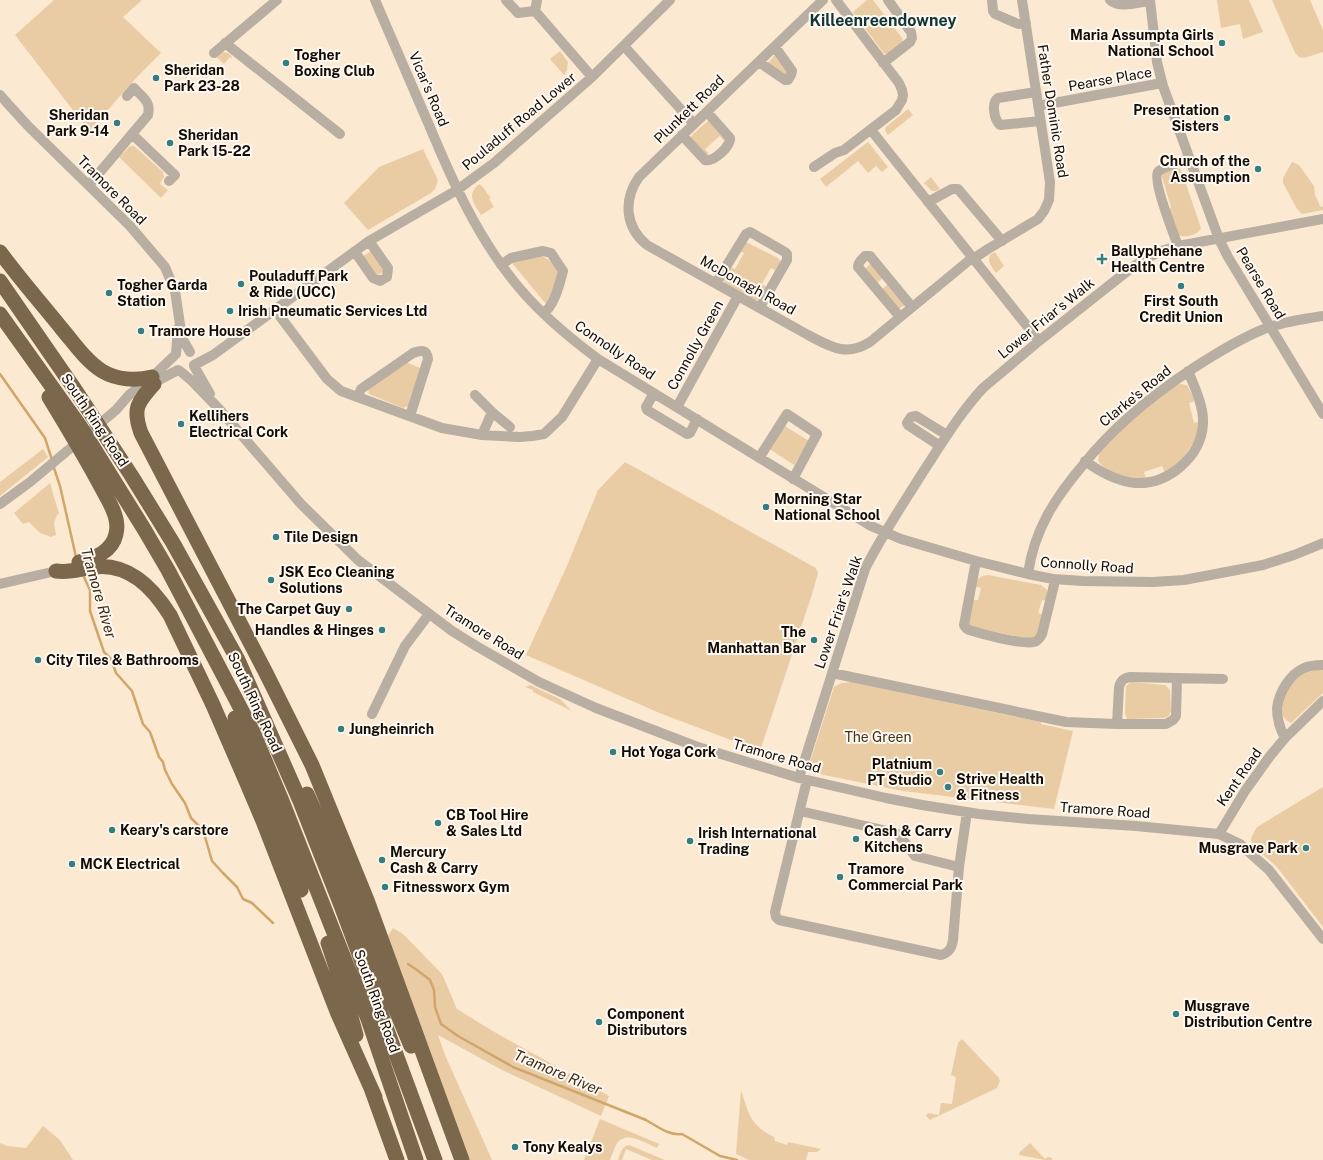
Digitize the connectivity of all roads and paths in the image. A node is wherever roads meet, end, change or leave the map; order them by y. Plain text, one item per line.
1 (277, 0) edge
2 (375, 0) edge
3 (506, 0) edge
4 (537, 0) edge
5 (670, 0) edge
6 (823, 0) edge
7 (836, 0) edge
8 (888, 0) edge
9 (992, 0) edge
10 (1022, 0) edge
11 (1110, 0) edge
12 (1150, 0) edge
13 (535, 11) junction
14 (1026, 23) junction
15 (225, 43) junction
16 (624, 46) junction
17 (775, 47) junction
18 (214, 52) dead end
19 (759, 62) junction
20 (883, 63) junction
21 (592, 77) junction
22 (1162, 84) junction
23 (1036, 92) junction
24 (0, 95) edge
25 (127, 96) dead end
26 (1038, 106) junction
27 (707, 112) junction
28 (1040, 121) junction
29 (694, 124) junction
30 (871, 130) junction
31 (132, 134) junction
32 (340, 134) dead end
33 (682, 135) junction
34 (1189, 159) junction
35 (814, 167) dead end
36 (639, 177) joint
37 (169, 181) dead end
38 (89, 185) junction
39 (456, 190) junction
40 (928, 202) junction
41 (1323, 219) edge
42 (1219, 239) junction
43 (1002, 241) junction
44 (369, 242) junction
45 (1178, 246) junction
46 (0, 252) edge
47 (355, 252) junction
48 (972, 259) junction
49 (501, 265) junction
50 (888, 278) junction
51 (0, 281) edge
52 (716, 283) junction
53 (876, 288) junction
54 (738, 296) junction
55 (760, 307) junction
56 (912, 307) junction
57 (276, 311) junction
58 (543, 313) junction
59 (0, 315) edge
60 (1323, 316) edge
61 (900, 317) junction
62 (179, 318) junction
63 (1271, 327) junction
64 (1039, 341) junction
65 (175, 355) junction
66 (193, 359) junction
67 (598, 359) junction
68 (179, 371) junction
69 (1188, 371) junction
70 (153, 380) junction
71 (654, 393) junction
72 (475, 395) dead end
73 (358, 397) junction
74 (677, 407) junction
75 (220, 410) junction
76 (492, 412) junction
77 (1323, 414) edge
78 (410, 416) junction
79 (697, 420) junction
80 (510, 427) dead end
81 (482, 435) junction
82 (948, 435) junction
83 (940, 446) junction
84 (759, 458) junction
85 (1085, 462) junction
86 (793, 479) junction
87 (0, 504) edge
88 (885, 532) junction
89 (1323, 542) edge
90 (976, 561) junction
91 (168, 570) junction
92 (56, 571) junction
93 (1028, 574) junction
94 (1053, 579) junction
95 (0, 584) edge
96 (429, 614) junction
97 (238, 660) junction
98 (216, 662) junction
99 (1323, 665) edge
100 (832, 672) junction
101 (1177, 679) junction
102 (1222, 680) dead end
103 (1323, 701) edge
104 (372, 714) dead end
105 (1116, 724) junction
106 (1285, 738) junction
107 (803, 779) junction
108 (800, 811) junction
109 (967, 812) junction
110 (1219, 834) junction
111 (959, 867) junction
112 (1323, 939) edge
113 (368, 1080) junction
114 (375, 1097) junction
115 (397, 1160) edge
116 (416, 1160) edge
117 (435, 1160) edge
118 (454, 1160) edge
119 (462, 1160) edge

1 - 15 street
2 - 39 street, Vicar's Road
3 - 13 street
4 - 13 street
5 - 16 street, Pouladuff Road Lower
6 - 17 street, Plunkett Road
7 - 20 street
8 - 20 street
9 - 14 street
10 - 14 street, Father Dominic Road
11 - 12 street, Pearse Road
12 - 22 street, Pearse Road
13 - 21 street
14 - 23 street, Father Dominic Road
15 - 18 street
15 - 32 street
16 - 21 street, Pouladuff Road Lower
16 - 29 street
17 - 19 street, Plunkett Road
17 - 19 street
19 - 27 street, Plunkett Road
20 - 30 street
21 - 39 street, Pouladuff Road Lower
22 - 26 street, Pearse Place
22 - 34 street, Pearse Road
23 - 26 street, Father Dominic Road
23 - 28 street
24 - 38 street, Tramore Road
25 - 31 street
26 - 28 street, Father Dominic Road
27 - 29 street, Plunkett Road
27 - 33 street
28 - 43 street, Father Dominic Road
29 - 33 street, Plunkett Road
30 - 35 street
30 - 40 street
31 - 37 street
31 - 38 street
33 - 36 street, Plunkett Road
34 - 42 street, Pearse Road
34 - 45 street
36 - 52 street, McDonagh Road
38 - 62 street, Tramore Road
39 - 44 street, Pouladuff Road Lower
39 - 49 street, Connolly Road
40 - 43 street
40 - 48 street
41 - 42 street, Lower Friar's Walk
42 - 45 street, Lower Friar's Walk
42 - 63 street, Pearse Road
43 - 48 street, Father Dominic Road
44 - 47 street, Pouladuff Road Lower
44 - 47 street
45 - 64 street, Lower Friar's Walk
46 - 70 highway
47 - 57 street, Pouladuff Road Lower
48 - 56 street, McDonagh Road
48 - 64 street
49 - 58 street, Connolly Road
49 - 58 street
50 - 53 street
50 - 53 street
50 - 56 street
51 - 97 highway, South Ring Road
52 - 54 street, McDonagh Road
52 - 55 street, Connolly Green
53 - 61 street
54 - 55 street, McDonagh Road
54 - 74 street, Connolly Green
55 - 61 street, McDonagh Road
56 - 61 street, McDonagh Road
57 - 66 street, Pouladuff Road Lower
57 - 73 street
58 - 67 street, Connolly Road
59 - 91 highway, South Ring Road
59 - 92 highway
60 - 63 street, Clarke's Road
62 - 65 street, Tramore Road
62 - 66 street, Tramore Road
63 - 69 street, Clarke's Road
63 - 77 street, Pearse Road
64 - 82 street, Lower Friar's Walk
65 - 66 street
65 - 68 street
65 - 70 street
66 - 68 street
66 - 75 street, Tramore Road
67 - 71 street, Connolly Road
67 - 81 street
68 - 70 street
68 - 75 street, Tramore Road
69 - 85 street, Clarke's Road
69 - 85 street, Clarke's Road
70 - 87 street
70 - 119 highway
71 - 74 street, Connolly Road
71 - 79 street, Connolly Road
72 - 76 street
73 - 78 street
73 - 78 street
74 - 79 street, Connolly Road
75 - 96 street, Tramore Road
76 - 80 street
76 - 81 street
78 - 81 street
79 - 84 street, Connolly Road
82 - 83 street, Lower Friar's Walk
82 - 83 street
83 - 88 street, Lower Friar's Walk
84 - 86 street, Connolly Road
84 - 86 street
85 - 93 street, Clarke's Road
86 - 88 street, Connolly Road
88 - 90 street, Connolly Road
88 - 100 street, Lower Friar's Walk
89 - 94 street, Connolly Road
90 - 93 street, Connolly Road
90 - 94 street
91 - 98 highway, South Ring Road
91 - 113 highway
92 - 95 street
92 - 114 highway
93 - 94 street, Connolly Road
96 - 104 street
96 - 107 street, Tramore Road
97 - 117 highway, South Ring Road
97 - 118 highway
98 - 113 highway
98 - 116 highway, South Ring Road
99 - 106 street
100 - 105 street
100 - 107 street, Lower Friar's Walk
101 - 102 street
101 - 105 street
101 - 105 street
103 - 106 street, Kent Road
106 - 110 street, Kent Road
107 - 108 street, Lower Friar's Walk
107 - 109 street, Tramore Road
108 - 111 street
108 - 111 street, Lower Friar's Walk
109 - 110 street, Tramore Road
109 - 111 street
110 - 112 street, Tramore Road
113 - 114 highway
114 - 115 highway

